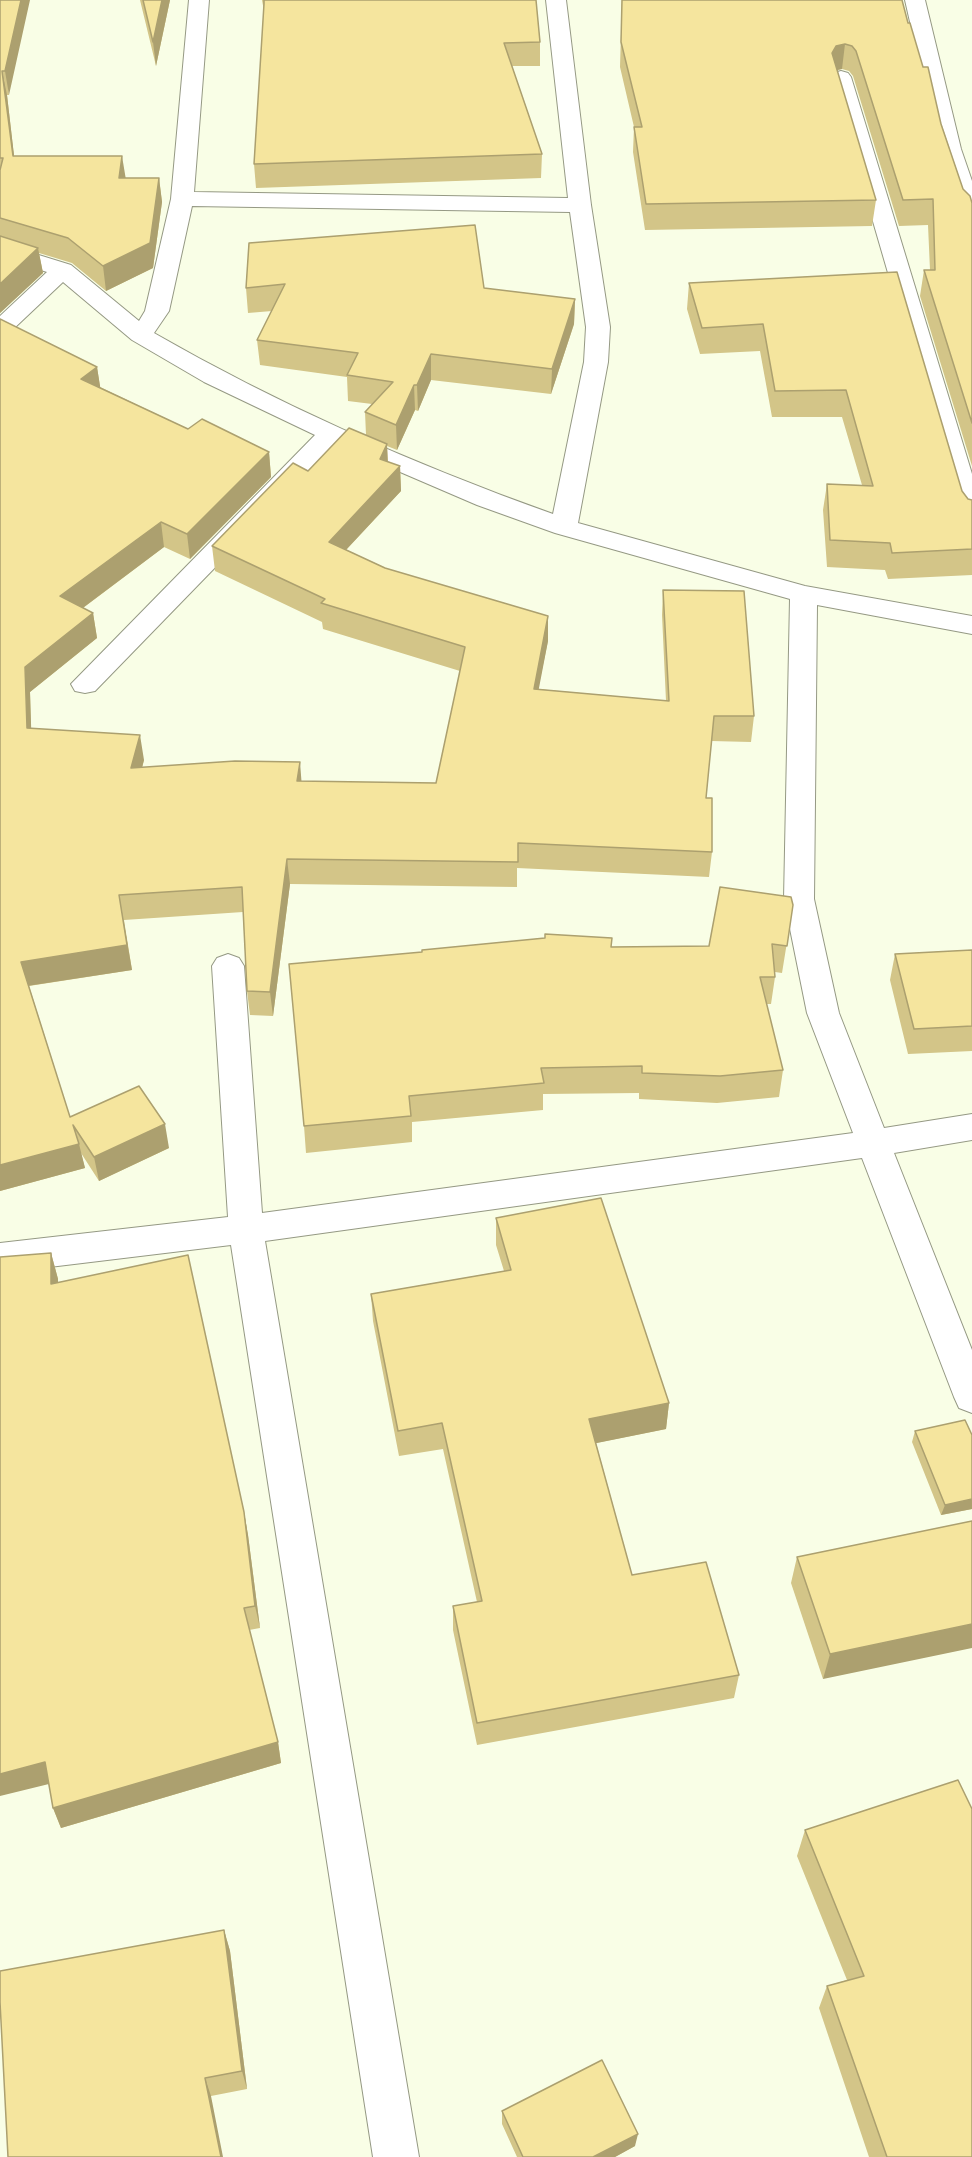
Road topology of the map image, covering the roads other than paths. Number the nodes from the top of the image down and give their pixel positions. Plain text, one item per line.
1 (199, 0) edge
2 (556, 0) edge
3 (915, 0) edge
4 (841, 77) edge
5 (182, 200) junction
6 (580, 205) junction
7 (972, 214) edge
8 (0, 250) edge
9 (63, 270) junction
10 (0, 329) edge
11 (141, 335) junction
12 (331, 433) junction
13 (972, 517) edge
14 (564, 527) junction
15 (804, 594) junction
16 (972, 625) edge
17 (85, 684) dead end
18 (228, 966) dead end
19 (972, 1127) edge
20 (875, 1143) junction
21 (246, 1229) junction
22 (0, 1258) edge
23 (972, 1397) edge
24 (396, 2157) edge

1 - 5 street
2 - 6 street
3 - 7 street
4 - 13 street
5 - 6 street
5 - 11 street
6 - 14 street
8 - 9 street
9 - 10 street
9 - 11 street
11 - 12 street
12 - 14 street
12 - 17 street
14 - 15 street
15 - 16 street
15 - 20 street
18 - 21 street
19 - 20 street
20 - 21 street
20 - 23 street
21 - 22 street
21 - 24 street

